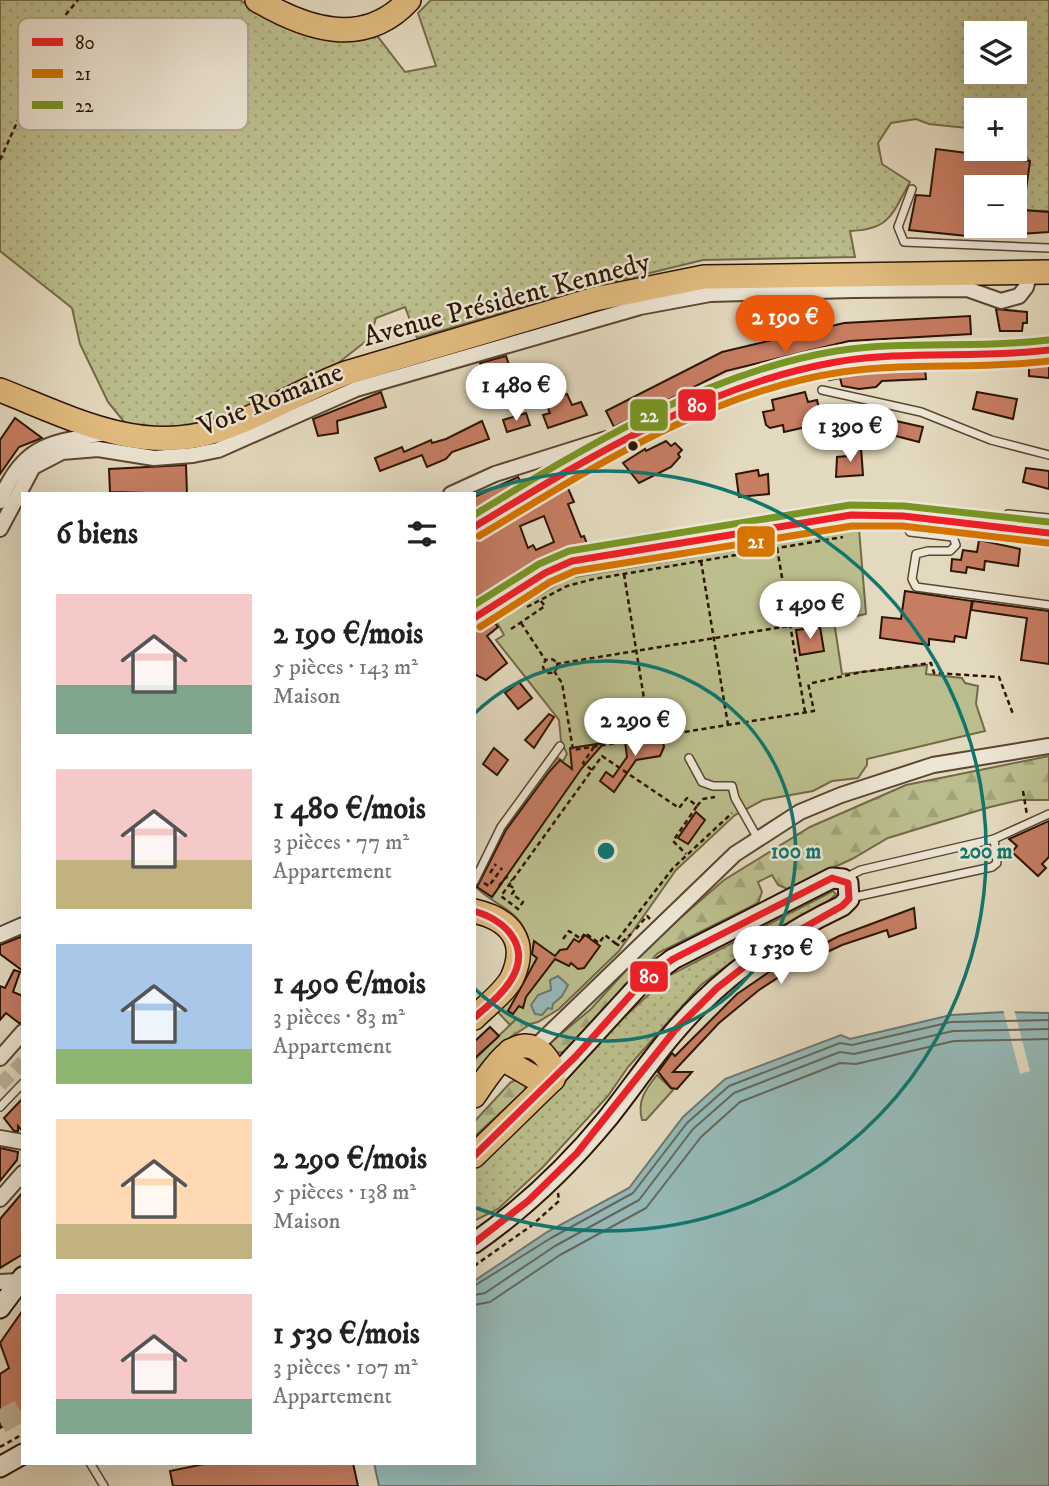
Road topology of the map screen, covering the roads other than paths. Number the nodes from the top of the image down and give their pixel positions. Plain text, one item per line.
1 (257, 0) edge
2 (409, 0) edge
3 (912, 189) dead end
4 (1049, 247) edge
5 (1039, 272) edge
6 (1049, 350) edge
7 (0, 390) edge
8 (822, 390) dead end
9 (65, 416) junction
10 (109, 432) junction
11 (58, 443) junction
12 (615, 447) junction
13 (1049, 455) edge
14 (455, 492) edge
15 (0, 500) edge
16 (903, 516) junction
17 (1049, 518) edge
18 (476, 526) edge
19 (1003, 527) junction
20 (0, 529) edge
21 (1049, 533) edge
22 (1049, 605) edge
23 (476, 617) edge
24 (561, 746) dead end
25 (1049, 746) edge
26 (689, 758) dead end
27 (1049, 814) edge
28 (757, 837) junction
29 (994, 839) junction
30 (476, 878) edge
31 (843, 879) junction
32 (849, 899) junction
33 (476, 912) edge
34 (21, 926) edge
35 (0, 935) edge
36 (482, 1014) edge
37 (21, 1034) edge
38 (540, 1052) junction
39 (576, 1056) junction
40 (0, 1058) edge
41 (520, 1065) junction
42 (553, 1079) junction
43 (21, 1085) edge
44 (476, 1095) edge
45 (526, 1106) junction
46 (0, 1107) edge
47 (476, 1109) edge
48 (0, 1138) edge
49 (21, 1142) edge
50 (476, 1154) edge
51 (21, 1175) edge
52 (0, 1199) edge
53 (476, 1241) edge
54 (14, 1280) edge
55 (0, 1308) edge
56 (21, 1441) edge
57 (0, 1453) edge
58 (21, 1455) edge
59 (91, 1465) edge
60 (0, 1467) edge
61 (104, 1486) edge

1 - 2 main road
3 - 4 lane
5 - 10 main road, Avenue Président Kennedy
5 - 20 street, Voie Romaine
6 - 12 street
7 - 9 main road, Avenue Président Kennedy
8 - 13 lane
9 - 10 main road, Avenue Président Kennedy
9 - 11 street
10 - 11 street
11 - 15 street
12 - 14 street
12 - 18 street
16 - 19 main road
16 - 22 lane
16 - 23 main road
17 - 19 lane
19 - 21 main road
24 - 30 lane
25 - 28 street
26 - 28 lane
27 - 29 lane
28 - 38 street
29 - 31 lane
29 - 32 lane
31 - 32 street
31 - 39 street
32 - 53 street
33 - 36 main road
34 - 35 street
37 - 40 street
38 - 39 street
38 - 41 main road
38 - 42 main road
39 - 42 street
41 - 42 main road
41 - 44 main road
41 - 45 main road
41 - 47 main road
42 - 45 main road
43 - 46 lane
45 - 50 main road
48 - 49 street
51 - 52 street
54 - 55 street
56 - 57 street
58 - 60 street
59 - 61 lane

